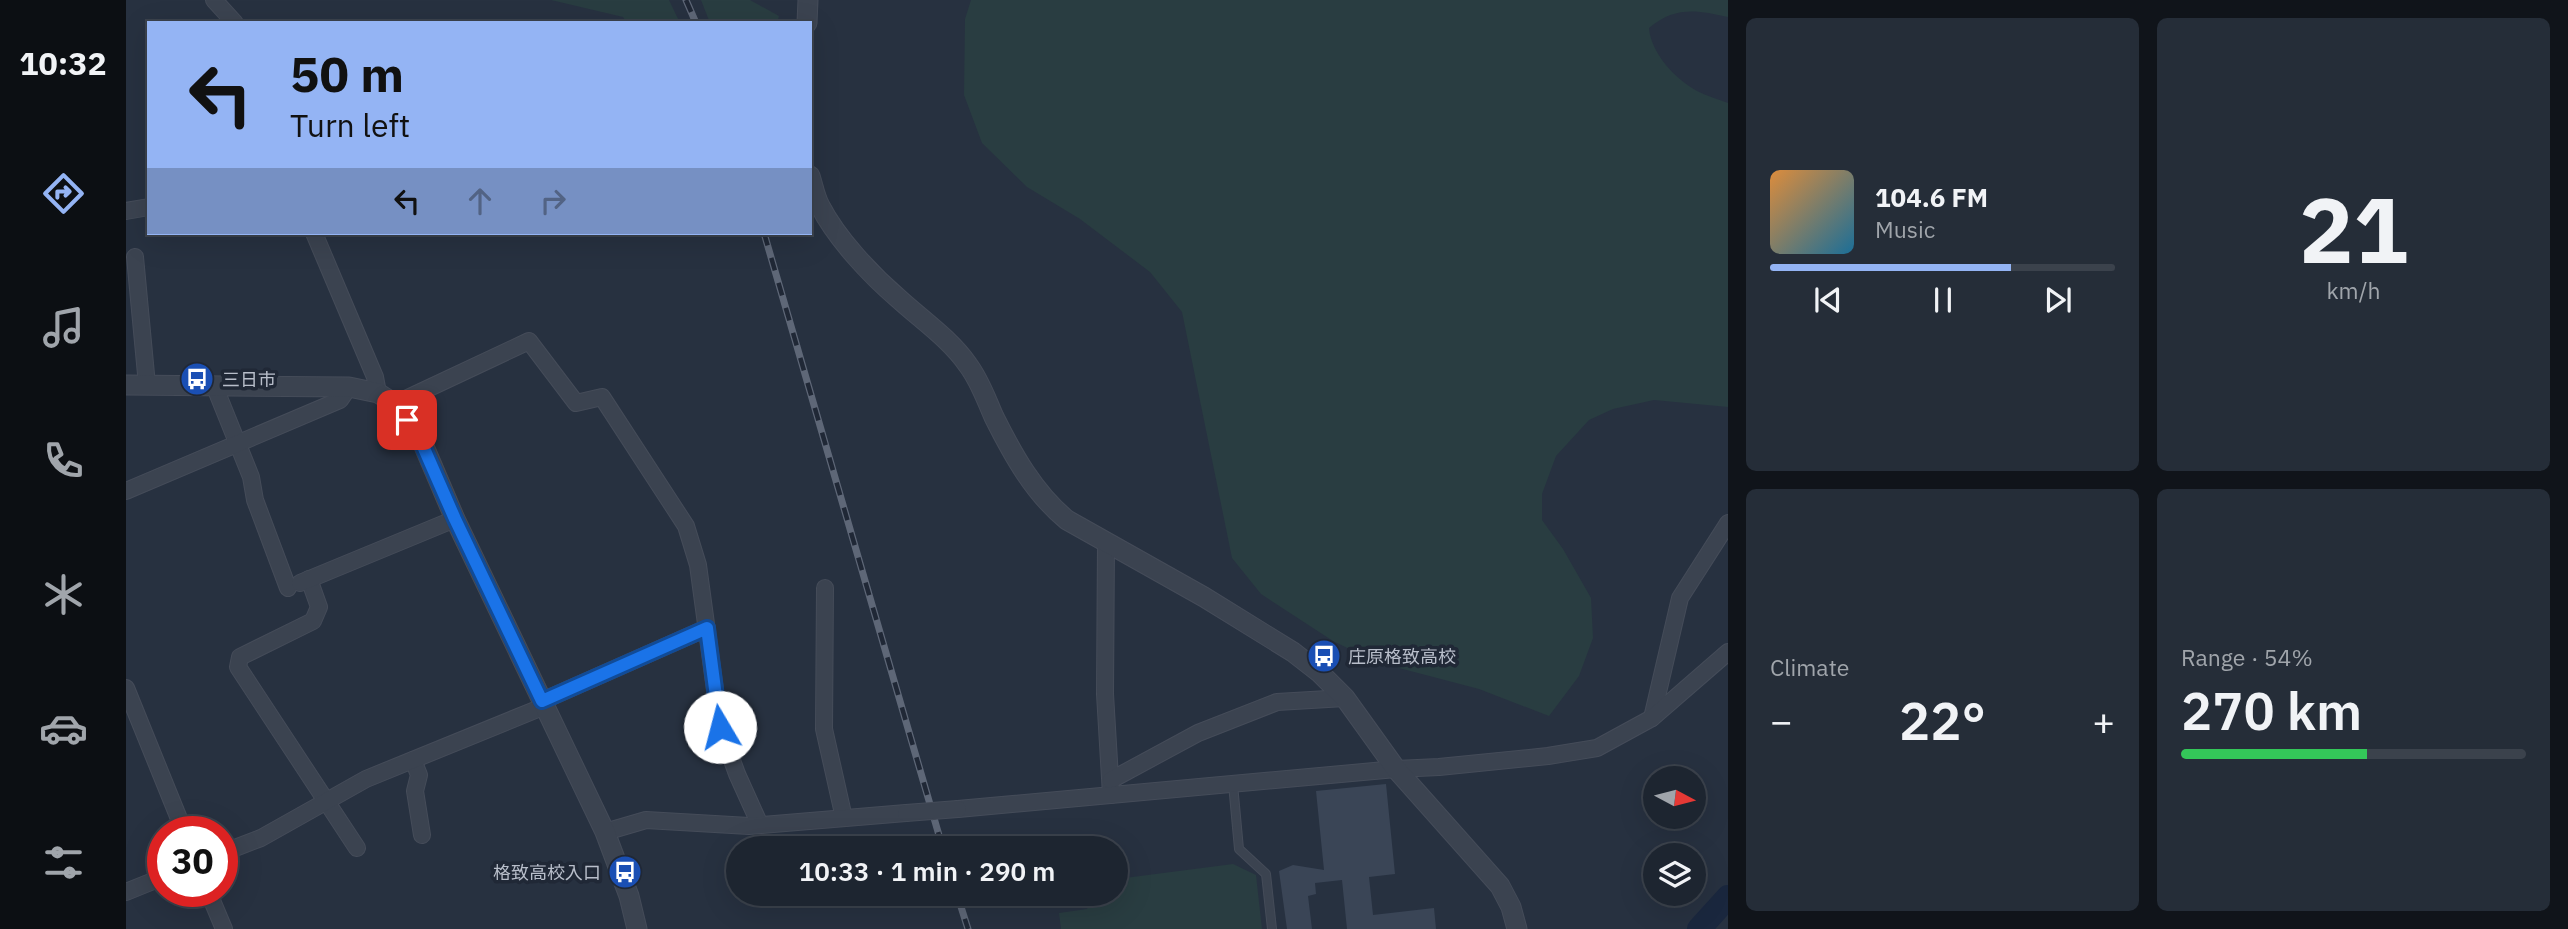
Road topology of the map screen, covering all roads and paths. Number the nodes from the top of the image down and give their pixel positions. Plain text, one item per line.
1 (214, 0) edge
2 (808, 0) edge
3 (233, 21) edge
4 (807, 21) edge
5 (812, 188) edge
6 (147, 207) edge
7 (815, 207) edge
8 (126, 211) edge
9 (314, 235) edge
10 (135, 257) dead end
11 (126, 385) edge
12 (147, 385) junction
13 (214, 385) junction
14 (349, 387) junction
15 (378, 393) junction
16 (395, 404) junction
17 (237, 442) junction
18 (126, 491) edge
19 (455, 519) junction
20 (1728, 523) edge
21 (1106, 542) junction
22 (309, 579) junction
23 (825, 588) dead end
24 (707, 628) junction
25 (1728, 652) edge
26 (126, 688) edge
27 (1345, 698) junction
28 (544, 704) junction
29 (1652, 718) junction
30 (413, 760) junction
31 (1396, 769) junction
32 (1233, 784) junction
33 (1111, 787) junction
34 (325, 801) junction
35 (178, 816) edge
36 (844, 818) junction
37 (760, 825) junction
38 (605, 832) junction
39 (422, 835) dead end
40 (238, 847) edge
41 (357, 848) dead end
42 (147, 883) edge
43 (126, 892) edge
44 (215, 907) edge
45 (224, 929) edge
46 (637, 929) edge
47 (1272, 929) edge
48 (1517, 929) edge

1 - 3 street
2 - 4 street
5 - 7 street
6 - 8 street
7 - 21 street
9 - 15 street
10 - 12 street
11 - 12 street
12 - 13 street
13 - 14 street
13 - 17 street
14 - 15 street
14 - 17 street
15 - 16 street
16 - 19 street
16 - 24 street
17 - 18 street
17 - 22 street
19 - 22 street
19 - 28 street
20 - 29 street
21 - 27 street
21 - 33 street
22 - 34 street
23 - 36 street
24 - 28 street
24 - 37 street
25 - 29 street
26 - 35 street
27 - 31 street
27 - 33 street
28 - 30 street
28 - 38 street
29 - 31 street
30 - 34 street
30 - 39 street
31 - 32 street
31 - 48 street
32 - 33 street
32 - 47 lane
33 - 36 street, bridge
34 - 40 street
34 - 41 street
36 - 37 street
37 - 38 street
38 - 46 street
42 - 43 street
44 - 45 street

